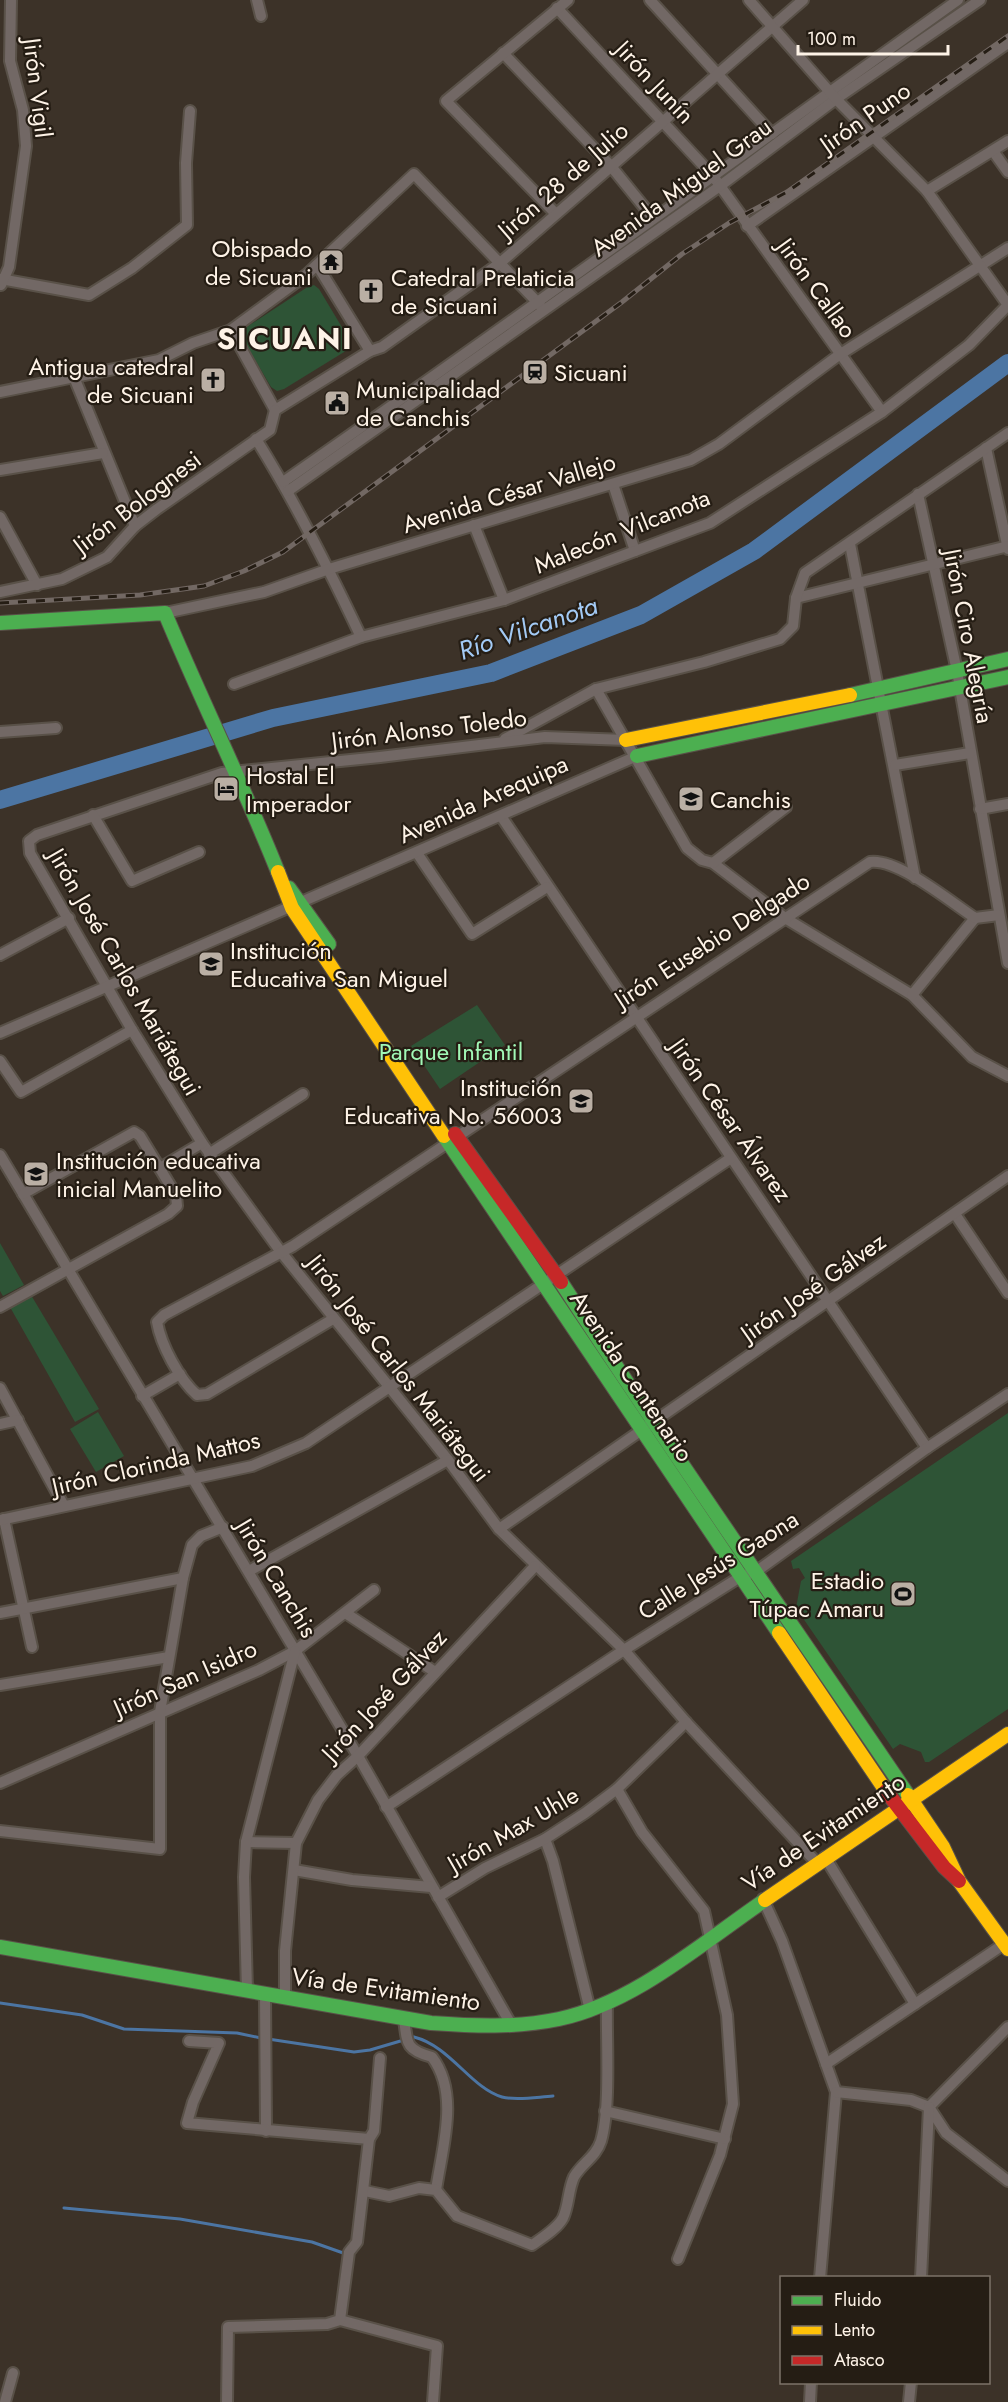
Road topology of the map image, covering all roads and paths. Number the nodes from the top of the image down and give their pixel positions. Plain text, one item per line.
1 (11, 0) edge
2 (258, 0) edge
3 (567, 0) edge
4 (651, 0) edge
5 (748, 0) edge
6 (803, 0) edge
7 (958, 0) edge
8 (977, 1) edge
9 (557, 8) junction
10 (261, 16) dead end
11 (775, 27) junction
12 (1008, 43) edge
13 (503, 52) junction
14 (719, 75) junction
15 (833, 95) junction
16 (190, 111) dead end
17 (663, 120) junction
18 (772, 134) junction
19 (873, 138) junction
20 (1008, 141) edge
21 (993, 151) junction
22 (610, 165) junction
23 (1008, 172) edge
24 (713, 176) junction
25 (720, 186) junction
26 (927, 191) junction
27 (555, 213) junction
28 (652, 218) junction
29 (747, 226) junction
30 (1008, 248) edge
31 (500, 263) junction
32 (980, 264) junction
33 (317, 265) junction
34 (1, 282) edge
35 (537, 301) junction
36 (1008, 305) edge
37 (545, 310) junction
38 (231, 330) junction
39 (370, 351) junction
40 (839, 355) junction
41 (74, 377) junction
42 (0, 392) edge
43 (275, 410) junction
44 (882, 412) junction
45 (1008, 433) edge
46 (256, 439) junction
47 (986, 448) junction
48 (103, 453) junction
49 (0, 470) edge
50 (613, 484) junction
51 (285, 487) junction
52 (918, 494) junction
53 (0, 517) edge
54 (474, 525) junction
55 (135, 526) junction
56 (850, 544) junction
57 (1008, 547) edge
58 (635, 551) junction
59 (934, 565) junction
60 (329, 569) junction
61 (858, 583) junction
62 (37, 585) junction
63 (0, 592) edge
64 (796, 598) junction
65 (504, 600) junction
66 (165, 614) junction
67 (0, 623) edge
68 (361, 637) junction
69 (1008, 659) edge
70 (957, 671) junction
71 (1008, 678) edge
72 (234, 684) dead end
73 (959, 688) junction
74 (596, 689) junction
75 (879, 689) junction
76 (882, 705) junction
77 (56, 728) dead end
78 (0, 732) edge
79 (626, 740) junction
80 (500, 742) junction
81 (970, 753) junction
82 (637, 756) junction
83 (895, 765) junction
84 (237, 772) junction
85 (1008, 804) edge
86 (786, 807) dead end
87 (980, 809) junction
88 (93, 815) junction
89 (501, 816) junction
90 (29, 841) joint
91 (199, 852) dead end
92 (417, 853) junction
93 (713, 862) junction
94 (915, 878) junction
95 (547, 887) junction
96 (297, 906) junction
97 (999, 915) junction
98 (69, 918) junction
99 (785, 918) junction
100 (975, 918) junction
101 (0, 955) edge
102 (1008, 963) edge
103 (109, 986) junction
104 (912, 995) junction
105 (634, 1017) junction
106 (132, 1030) junction
107 (0, 1033) edge
108 (0, 1061) edge
109 (1008, 1076) edge
110 (303, 1094) dead end
111 (453, 1139) junction
112 (202, 1143) junction
113 (209, 1154) junction
114 (0, 1155) edge
115 (731, 1158) junction
116 (160, 1167) junction
117 (4, 1169) edge
118 (1008, 1176) edge
119 (23, 1194) junction
120 (955, 1214) junction
121 (281, 1252) junction
122 (67, 1269) junction
123 (557, 1276) junction
124 (545, 1285) junction
125 (1008, 1293) edge
126 (830, 1300) junction
127 (0, 1307) edge
128 (333, 1319) junction
129 (180, 1374) junction
130 (0, 1388) edge
131 (391, 1388) junction
132 (1008, 1394) edge
133 (142, 1396) junction
134 (18, 1420) junction
135 (0, 1424) edge
136 (647, 1429) junction
137 (927, 1448) junction
138 (448, 1460) junction
139 (193, 1479) junction
140 (64, 1506) junction
141 (2, 1519) edge
142 (223, 1527) junction
143 (499, 1529) junction
144 (535, 1566) junction
145 (249, 1571) junction
146 (757, 1571) junction
147 (740, 1577) junction
148 (183, 1578) junction
149 (374, 1590) dead end
150 (24, 1608) junction
151 (0, 1613) edge
152 (347, 1614) junction
153 (32, 1647) dead end
154 (624, 1650) junction
155 (296, 1651) junction
156 (169, 1658) junction
157 (435, 1672) junction
158 (0, 1685) edge
159 (160, 1712) junction
160 (686, 1722) junction
161 (1008, 1734) edge
162 (358, 1756) junction
163 (0, 1783) edge
164 (617, 1789) junction
165 (911, 1799) junction
166 (386, 1807) junction
167 (898, 1808) junction
168 (0, 1831) edge
169 (545, 1839) junction
170 (246, 1842) junction
171 (296, 1843) junction
172 (820, 1860) junction
173 (294, 1870) junction
174 (959, 1881) junction
175 (431, 1887) junction
176 (438, 1897) junction
177 (763, 1899) junction
178 (711, 1939) junction
179 (0, 1947) edge
180 (1006, 1947) edge
181 (247, 1991) junction
182 (265, 1994) junction
183 (285, 1996) junction
184 (607, 2002) junction
185 (915, 2004) junction
186 (590, 2010) junction
187 (404, 2018) junction
188 (512, 2026) junction
189 (1008, 2027) edge
190 (189, 2041) dead end
191 (380, 2058) dead end
192 (826, 2064) junction
193 (836, 2092) junction
194 (929, 2107) junction
195 (605, 2111) junction
196 (266, 2132) junction
197 (369, 2139) junction
198 (725, 2139) junction
199 (1008, 2181) edge
200 (436, 2190) junction
201 (365, 2191) junction
202 (678, 2259) dead end
203 (921, 2273) edge
204 (820, 2276) edge
205 (340, 2320) junction
206 (13, 2373) dead end
207 (811, 2384) edge
208 (911, 2384) edge
209 (5, 2402) edge
210 (227, 2402) edge
211 (433, 2402) edge
212 (810, 2402) edge
213 (909, 2402) edge

1 - 34 street, Jirón Vigil
2 - 10 street
3 - 9 street
4 - 14 street
5 - 11 street
6 - 11 street, Jirón 28 de Julio
7 - 15 street, Avenida Miguel Grau
8 - 15 street, Avenida Miguel Grau
9 - 13 street
9 - 17 street, Jirón Junín
11 - 14 street, Jirón 28 de Julio
11 - 15 street
12 - 19 street, Jirón Puno
13 - 22 street
13 - 27 street
14 - 17 street, Jirón 28 de Julio
14 - 18 street
15 - 18 street, Avenida Miguel Grau
15 - 19 street
15 - 25 street, Avenida Miguel Grau
16 - 34 street
17 - 22 street, Jirón 28 de Julio
17 - 24 street, Jirón Junín
18 - 24 street, Avenida Miguel Grau
19 - 26 street
19 - 29 street, Jirón Puno
20 - 21 street
21 - 23 street
21 - 26 street
22 - 27 street, Jirón 28 de Julio
22 - 28 street
24 - 25 street, Jirón Junín
24 - 28 street, Avenida Miguel Grau
25 - 29 street, Jirón Callao
25 - 37 street, Avenida Miguel Grau
26 - 32 street
27 - 31 street, Jirón 28 de Julio
28 - 35 street, Avenida Miguel Grau
29 - 40 street, Jirón Callao
30 - 32 street, Avenida César Vallejo
31 - 33 street
31 - 35 street
31 - 39 street, Jirón 28 de Julio
32 - 36 street
32 - 40 street, Avenida César Vallejo
33 - 38 street
33 - 39 street
35 - 37 street
35 - 51 street, Avenida Miguel Grau
36 - 44 street, Malecón Vilcanota
37 - 51 street, Avenida Miguel Grau
38 - 41 street
38 - 43 street
39 - 43 street, Jirón 28 de Julio
40 - 44 street, Jirón Callao
40 - 50 street, Avenida César Vallejo
41 - 42 street
41 - 48 street
43 - 46 street, Jirón Bolognesi
44 - 58 street, Malecón Vilcanota
45 - 47 street
46 - 51 street
46 - 55 street, Jirón Bolognesi
47 - 52 street
47 - 57 street
48 - 49 street
48 - 55 street
50 - 54 street, Avenida César Vallejo
50 - 58 street
51 - 60 street
52 - 56 street
52 - 59 street, Jirón Ciro Alegría
53 - 62 street
54 - 60 street, Avenida César Vallejo
54 - 65 street
55 - 62 street, Jirón Bolognesi
56 - 61 street
56 - 64 street
57 - 59 street
58 - 65 street, Malecón Vilcanota
59 - 61 street
59 - 70 street, Jirón Ciro Alegría
60 - 66 street, Avenida César Vallejo
60 - 68 street
61 - 64 street
61 - 75 street
62 - 63 street, Jirón Bolognesi
64 - 74 street
65 - 68 street, Malecón Vilcanota
66 - 67 main road
66 - 84 main road
68 - 72 street, Malecón Vilcanota
69 - 70 main road
70 - 73 street, Jirón Ciro Alegría
70 - 75 main road
71 - 73 main road, Avenida Arequipa
73 - 76 main road, Avenida Arequipa
73 - 81 street, Jirón Ciro Alegría
74 - 79 street
74 - 80 street
75 - 76 street
75 - 79 main road
76 - 82 main road, Avenida Arequipa
76 - 83 street
77 - 78 street
79 - 80 street, Jirón Alonso Toledo
79 - 82 street
80 - 84 street, Jirón Alonso Toledo
81 - 83 street
81 - 87 street, Jirón Ciro Alegría
82 - 89 street, Avenida Arequipa
82 - 93 street
83 - 94 street
84 - 88 street, Jirón Alonso Toledo
84 - 96 main road
85 - 87 street
86 - 93 street
87 - 97 street, Jirón Ciro Alegría
88 - 90 street, Jirón Alonso Toledo
88 - 91 street
89 - 92 street, Avenida Arequipa
89 - 95 street, Jirón César Álvarez
90 - 98 street, Jirón José Carlos Mariátegui
92 - 95 street
92 - 96 street, Avenida Arequipa
93 - 99 street
94 - 99 street, Jirón Eusebio Delgado
94 - 100 street, Jirón Eusebio Delgado
95 - 105 street, Jirón César Álvarez
96 - 103 street, Avenida Arequipa
96 - 111 main road
97 - 100 street
97 - 102 street, Jirón Ciro Alegría
98 - 101 street
98 - 103 street, Jirón José Carlos Mariátegui
99 - 104 street
99 - 105 street, Jirón Eusebio Delgado
100 - 104 street
103 - 106 street, Jirón José Carlos Mariátegui
103 - 107 street, Avenida Arequipa
104 - 109 street
105 - 111 street, Jirón Eusebio Delgado
105 - 115 street, Jirón César Álvarez
106 - 108 street
106 - 112 street, Jirón José Carlos Mariátegui
110 - 113 street
111 - 121 street, Jirón Eusebio Delgado
111 - 123 main road
111 - 124 main road, Avenida Centenario
112 - 113 street, Jirón José Carlos Mariátegui
112 - 116 street
113 - 121 street, Jirón José Carlos Mariátegui
114 - 117 street, Jirón Canchis
115 - 123 street, Jirón Clorinda Mattos
115 - 126 street, Jirón César Álvarez
116 - 119 street
116 - 122 street
117 - 119 street, Jirón Canchis
118 - 120 street, Jirón José Gálvez
119 - 122 street, Jirón Canchis
120 - 125 street
120 - 126 street, Jirón José Gálvez
121 - 128 street, Jirón José Carlos Mariátegui
121 - 129 street, Jirón Eusebio Delgado
122 - 127 street
122 - 133 street, Jirón Canchis
123 - 124 street, Jirón Clorinda Mattos
123 - 136 main road
124 - 131 street, Jirón Clorinda Mattos
124 - 136 main road, Avenida Centenario
126 - 136 street, Jirón José Gálvez
126 - 137 street, Jirón César Álvarez
128 - 129 street
128 - 131 street, Jirón José Carlos Mariátegui
129 - 133 street
130 - 134 street
131 - 138 street, Jirón José Carlos Mariátegui
131 - 139 street, Jirón Clorinda Mattos
132 - 137 street, Calle Jesús Gaona
133 - 139 street, Jirón Canchis
134 - 135 street
134 - 140 street
136 - 143 street, Jirón José Gálvez
136 - 146 main road
136 - 147 main road, Avenida Centenario
137 - 146 street, Calle Jesús Gaona
138 - 143 street, Jirón José Carlos Mariátegui
138 - 145 street
139 - 140 street, Jirón Clorinda Mattos
139 - 142 street, Jirón Canchis
140 - 141 street, Jirón Clorinda Mattos
141 - 150 street
142 - 145 street, Jirón Canchis
142 - 148 street
143 - 144 street, Jirón José Carlos Mariátegui
144 - 154 street, Jirón José Carlos Mariátegui
144 - 157 street, Jirón José Gálvez
145 - 155 street, Jirón Canchis
146 - 147 street, Calle Jesús Gaona
146 - 165 main road
147 - 154 street, Calle Jesús Gaona
147 - 167 main road, Avenida Centenario
148 - 150 street
148 - 156 street
149 - 152 street, Jirón San Isidro
150 - 151 street
150 - 153 street
152 - 155 street, Jirón San Isidro
152 - 157 street
154 - 160 street, Jirón José Carlos Mariátegui
154 - 166 street, Calle Jesús Gaona
155 - 159 street, Jirón San Isidro
155 - 162 street, Jirón Canchis
155 - 170 street
156 - 158 street
156 - 159 street
157 - 162 street, Jirón José Gálvez
159 - 163 street, Jirón San Isidro
159 - 168 street
160 - 164 street, Jirón Max Uhle
160 - 172 street, Jirón José Carlos Mariátegui
161 - 165 main road, Vía de Evitamiento
162 - 166 street, Jirón Canchis
162 - 171 street, Jirón José Gálvez
164 - 169 street, Jirón Max Uhle
164 - 178 street
165 - 167 main road, Vía de Evitamiento
165 - 174 main road
166 - 175 street, Jirón Canchis
167 - 172 main road, Vía de Evitamiento
167 - 174 main road, Avenida Centenario
169 - 176 street, Jirón Max Uhle
169 - 186 street
170 - 171 street
170 - 181 street
171 - 173 street, Jirón José Gálvez
172 - 177 main road, Vía de Evitamiento
172 - 185 street, Jirón José Carlos Mariátegui
173 - 175 street
173 - 183 street, Jirón José Gálvez
174 - 180 main road
175 - 176 street, Jirón Canchis
176 - 188 street, Jirón Canchis
177 - 178 main road, Vía de Evitamiento
177 - 192 street
178 - 184 main road, Vía de Evitamiento
178 - 198 street
179 - 181 main road, Vía de Evitamiento
180 - 185 street
181 - 182 main road, Vía de Evitamiento
182 - 183 main road, Vía de Evitamiento
182 - 196 street
183 - 187 main road, Vía de Evitamiento
184 - 186 main road, Vía de Evitamiento
184 - 195 street
185 - 192 street
186 - 188 main road, Vía de Evitamiento
187 - 188 main road, Vía de Evitamiento
187 - 200 street
189 - 194 street
190 - 196 street
191 - 197 street
192 - 193 street
193 - 194 street
193 - 204 street
194 - 199 street
194 - 203 street
195 - 198 street
195 - 200 street
196 - 197 street
197 - 201 street
198 - 202 street
200 - 201 street
201 - 205 street
205 - 210 street
205 - 211 street
206 - 209 street
207 - 212 street
208 - 213 street

